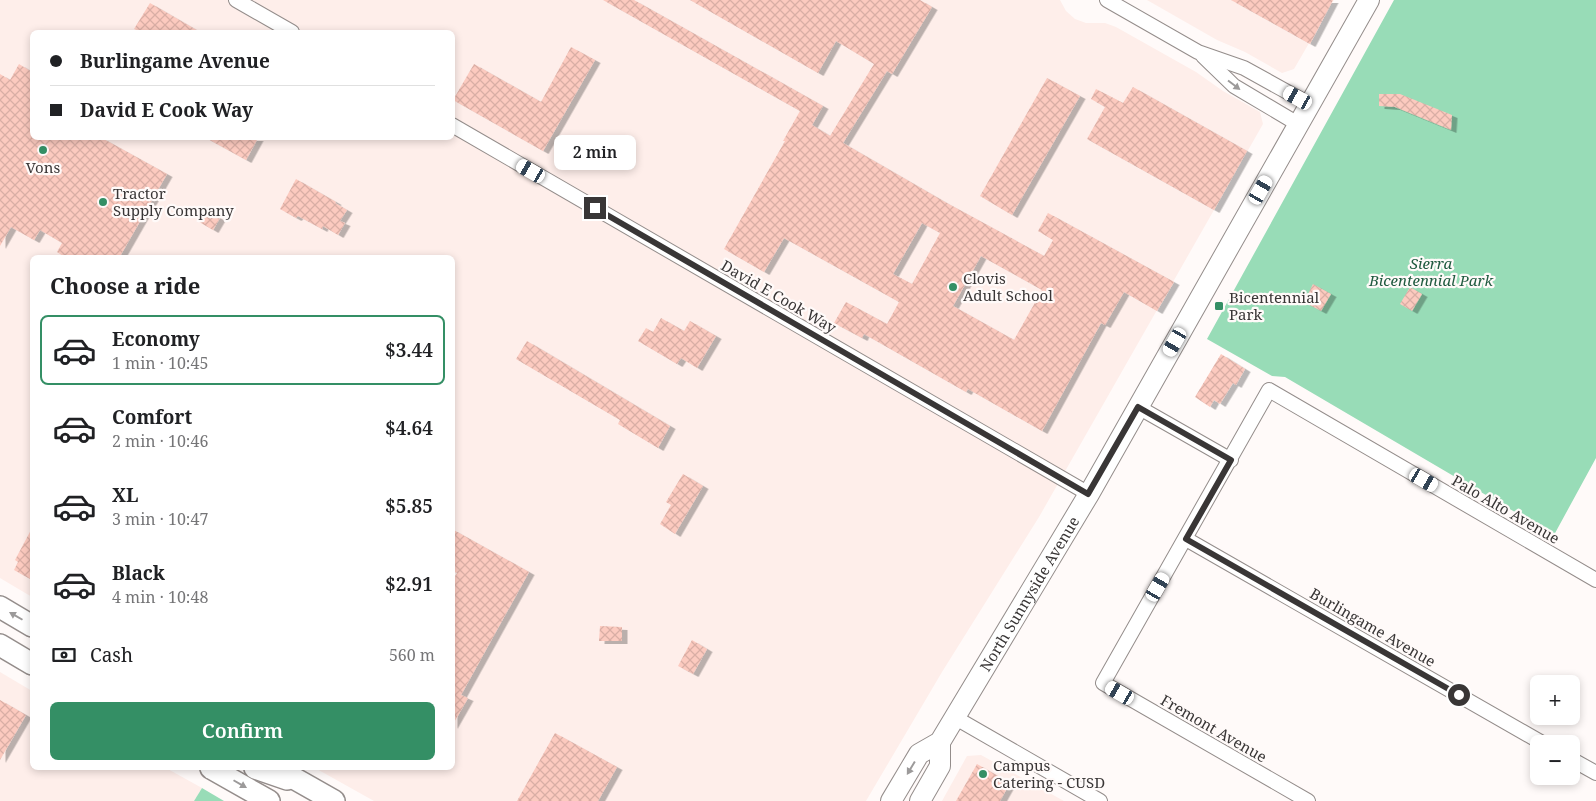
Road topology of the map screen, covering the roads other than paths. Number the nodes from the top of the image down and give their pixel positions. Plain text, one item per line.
1 (236, 0) edge
2 (1107, 0) edge
3 (1369, 0) edge
4 (288, 30) edge
5 (1198, 52) junction
6 (1309, 104) junction
7 (1298, 124) junction
8 (455, 127) edge
9 (1138, 407) junction
10 (1231, 460) junction
11 (1088, 494) junction
12 (1186, 539) junction
13 (1596, 580) edge
14 (0, 607) edge
15 (30, 625) edge
16 (0, 645) edge
17 (30, 663) edge
18 (954, 717) junction
19 (1530, 736) edge
20 (940, 742) junction
21 (1580, 764) edge
22 (215, 770) edge
23 (261, 770) edge
24 (280, 770) edge
25 (1596, 773) edge
26 (306, 785) junction
27 (893, 799) edge
28 (269, 801) edge
29 (334, 801) edge
30 (920, 801) edge
31 (1100, 801) edge
32 (1308, 801) edge

1 - 4 street
2 - 5 street
3 - 6 main road, North Sunnyside Avenue
5 - 6 street
5 -> 7 street
6 - 7 main road, North Sunnyside Avenue
7 - 9 main road, North Sunnyside Avenue
8 - 11 street, David E Cook Way
9 - 10 street
9 - 11 main road, North Sunnyside Avenue
10 - 12 street
10 - 13 street, Palo Alto Avenue
11 - 18 main road, North Sunnyside Avenue
12 - 19 street, Burlingame Avenue
12 - 32 street, Fremont Avenue
15 -> 14 main road
16 - 17 main road
18 - 20 main road, North Sunnyside Avenue
18 - 31 street
20 -> 27 main road
20 - 30 main road, North Sunnyside Avenue
21 - 25 street
22 -> 28 main road
23 - 26 main road
24 - 26 main road
26 - 29 main road

